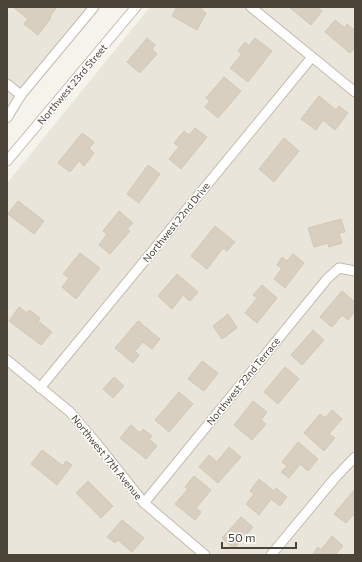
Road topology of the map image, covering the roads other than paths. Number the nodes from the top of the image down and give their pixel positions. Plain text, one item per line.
1 (94, 7) edge
2 (136, 7) edge
3 (251, 7) edge
4 (312, 57) junction
5 (7, 84) edge
6 (355, 92) edge
7 (21, 95) junction
8 (7, 118) edge
9 (7, 161) edge
10 (351, 270) edge
11 (7, 360) edge
12 (40, 388) junction
13 (355, 457) edge
14 (144, 502) junction
15 (205, 555) edge
16 (271, 555) edge

1 - 7 street
2 - 9 street, Northwest 23rd Street
3 - 4 street
4 - 6 street
4 - 12 street, Northwest 22nd Drive
5 - 7 street
7 - 8 street
10 - 14 street, Northwest 22nd Terrace
11 - 12 street, Northwest 17th Avenue
12 - 14 street, Northwest 17th Avenue
13 - 16 street
14 - 15 street, Northwest 17th Avenue

